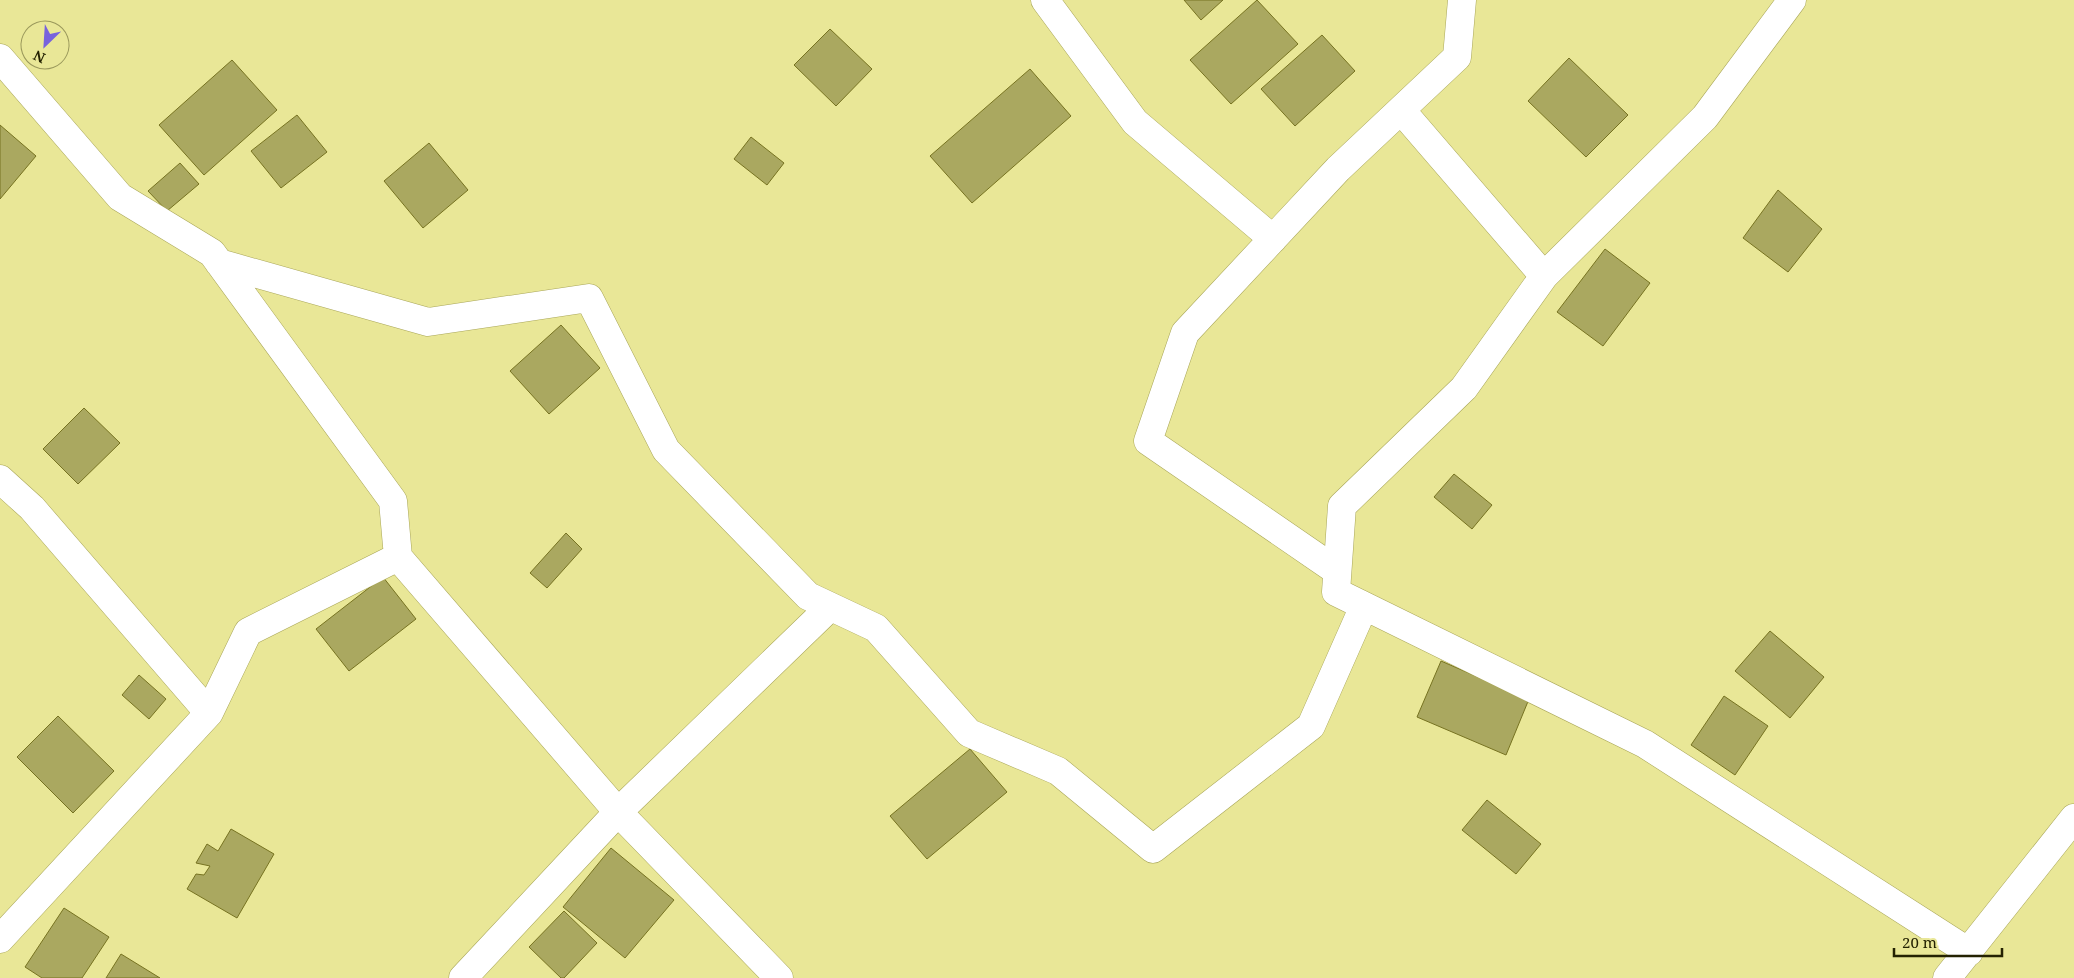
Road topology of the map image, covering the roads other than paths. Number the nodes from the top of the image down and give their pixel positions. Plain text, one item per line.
1 (1045, 0) edge
2 (1462, 0) edge
3 (1792, 0) edge
4 (0, 58) edge
5 (1401, 110) junction
6 (1273, 239) junction
7 (219, 263) junction
8 (1544, 276) junction
9 (0, 478) edge
10 (398, 557) junction
11 (1337, 571) junction
12 (1364, 606) junction
13 (830, 607) junction
14 (209, 713) junction
15 (618, 812) junction
16 (2074, 818) edge
17 (0, 939) edge
18 (1968, 952) junction
19 (463, 978) edge
20 (779, 978) edge
21 (1946, 978) edge

1 - 6 street
2 - 5 street
3 - 8 street
4 - 7 street
5 - 6 street
5 - 8 street
6 - 11 street
7 - 10 street
7 - 13 street
8 - 11 street
9 - 14 street
10 - 14 street
10 - 15 street
11 - 12 street
12 - 13 street
12 - 18 street
13 - 15 street
14 - 17 street
15 - 19 street
15 - 20 street
16 - 18 street
18 - 21 street

